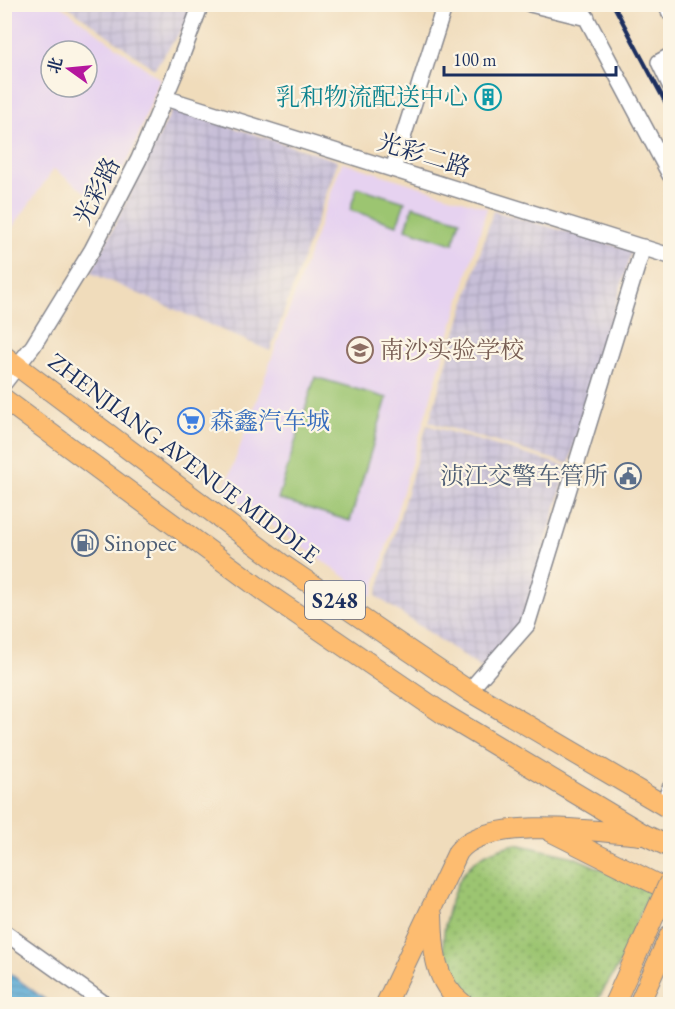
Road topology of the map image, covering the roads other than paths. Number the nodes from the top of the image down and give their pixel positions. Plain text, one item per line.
1 (201, 4) edge
2 (445, 4) edge
3 (530, 4) edge
4 (579, 4) edge
5 (666, 4) edge
6 (670, 13) edge
7 (587, 18) junction
8 (670, 56) edge
9 (670, 85) edge
10 (165, 98) junction
11 (393, 169) junction
12 (670, 175) edge
13 (643, 247) junction
14 (670, 256) edge
15 (11, 361) edge
16 (4, 383) edge
17 (4, 399) edge
18 (469, 691) junction
19 (668, 801) edge
20 (545, 829) junction
21 (645, 835) junction
22 (670, 847) edge
23 (670, 882) edge
24 (670, 891) edge
25 (432, 909) junction
26 (4, 932) edge
27 (670, 935) edge
28 (105, 1005) edge
29 (386, 1005) edge
30 (463, 1005) edge
31 (614, 1005) edge
32 (639, 1005) edge

1 - 10 street, 光彩路
2 - 11 street
3 - 7 street
4 - 7 street
5 - 6 street
7 - 12 street
8 - 9 street
10 - 11 street, 光彩二路
10 - 15 street, 光彩路
11 - 13 street, 光彩二路
13 - 14 street, 光彩二路
13 - 18 street
15 - 16 street, 光彩路
15 - 18 main road, ZHENJIANG AVENUE MIDDLE / S248
17 - 21 main road, S248
18 - 19 main road, ZHENJIANG AVENUE MIDDLE / S248
20 - 21 main road
20 - 24 main road
20 - 25 main road
21 - 22 main road, S248
23 - 31 main road, bridge
25 - 29 main road
25 - 30 main road
26 - 28 street
27 - 32 main road

